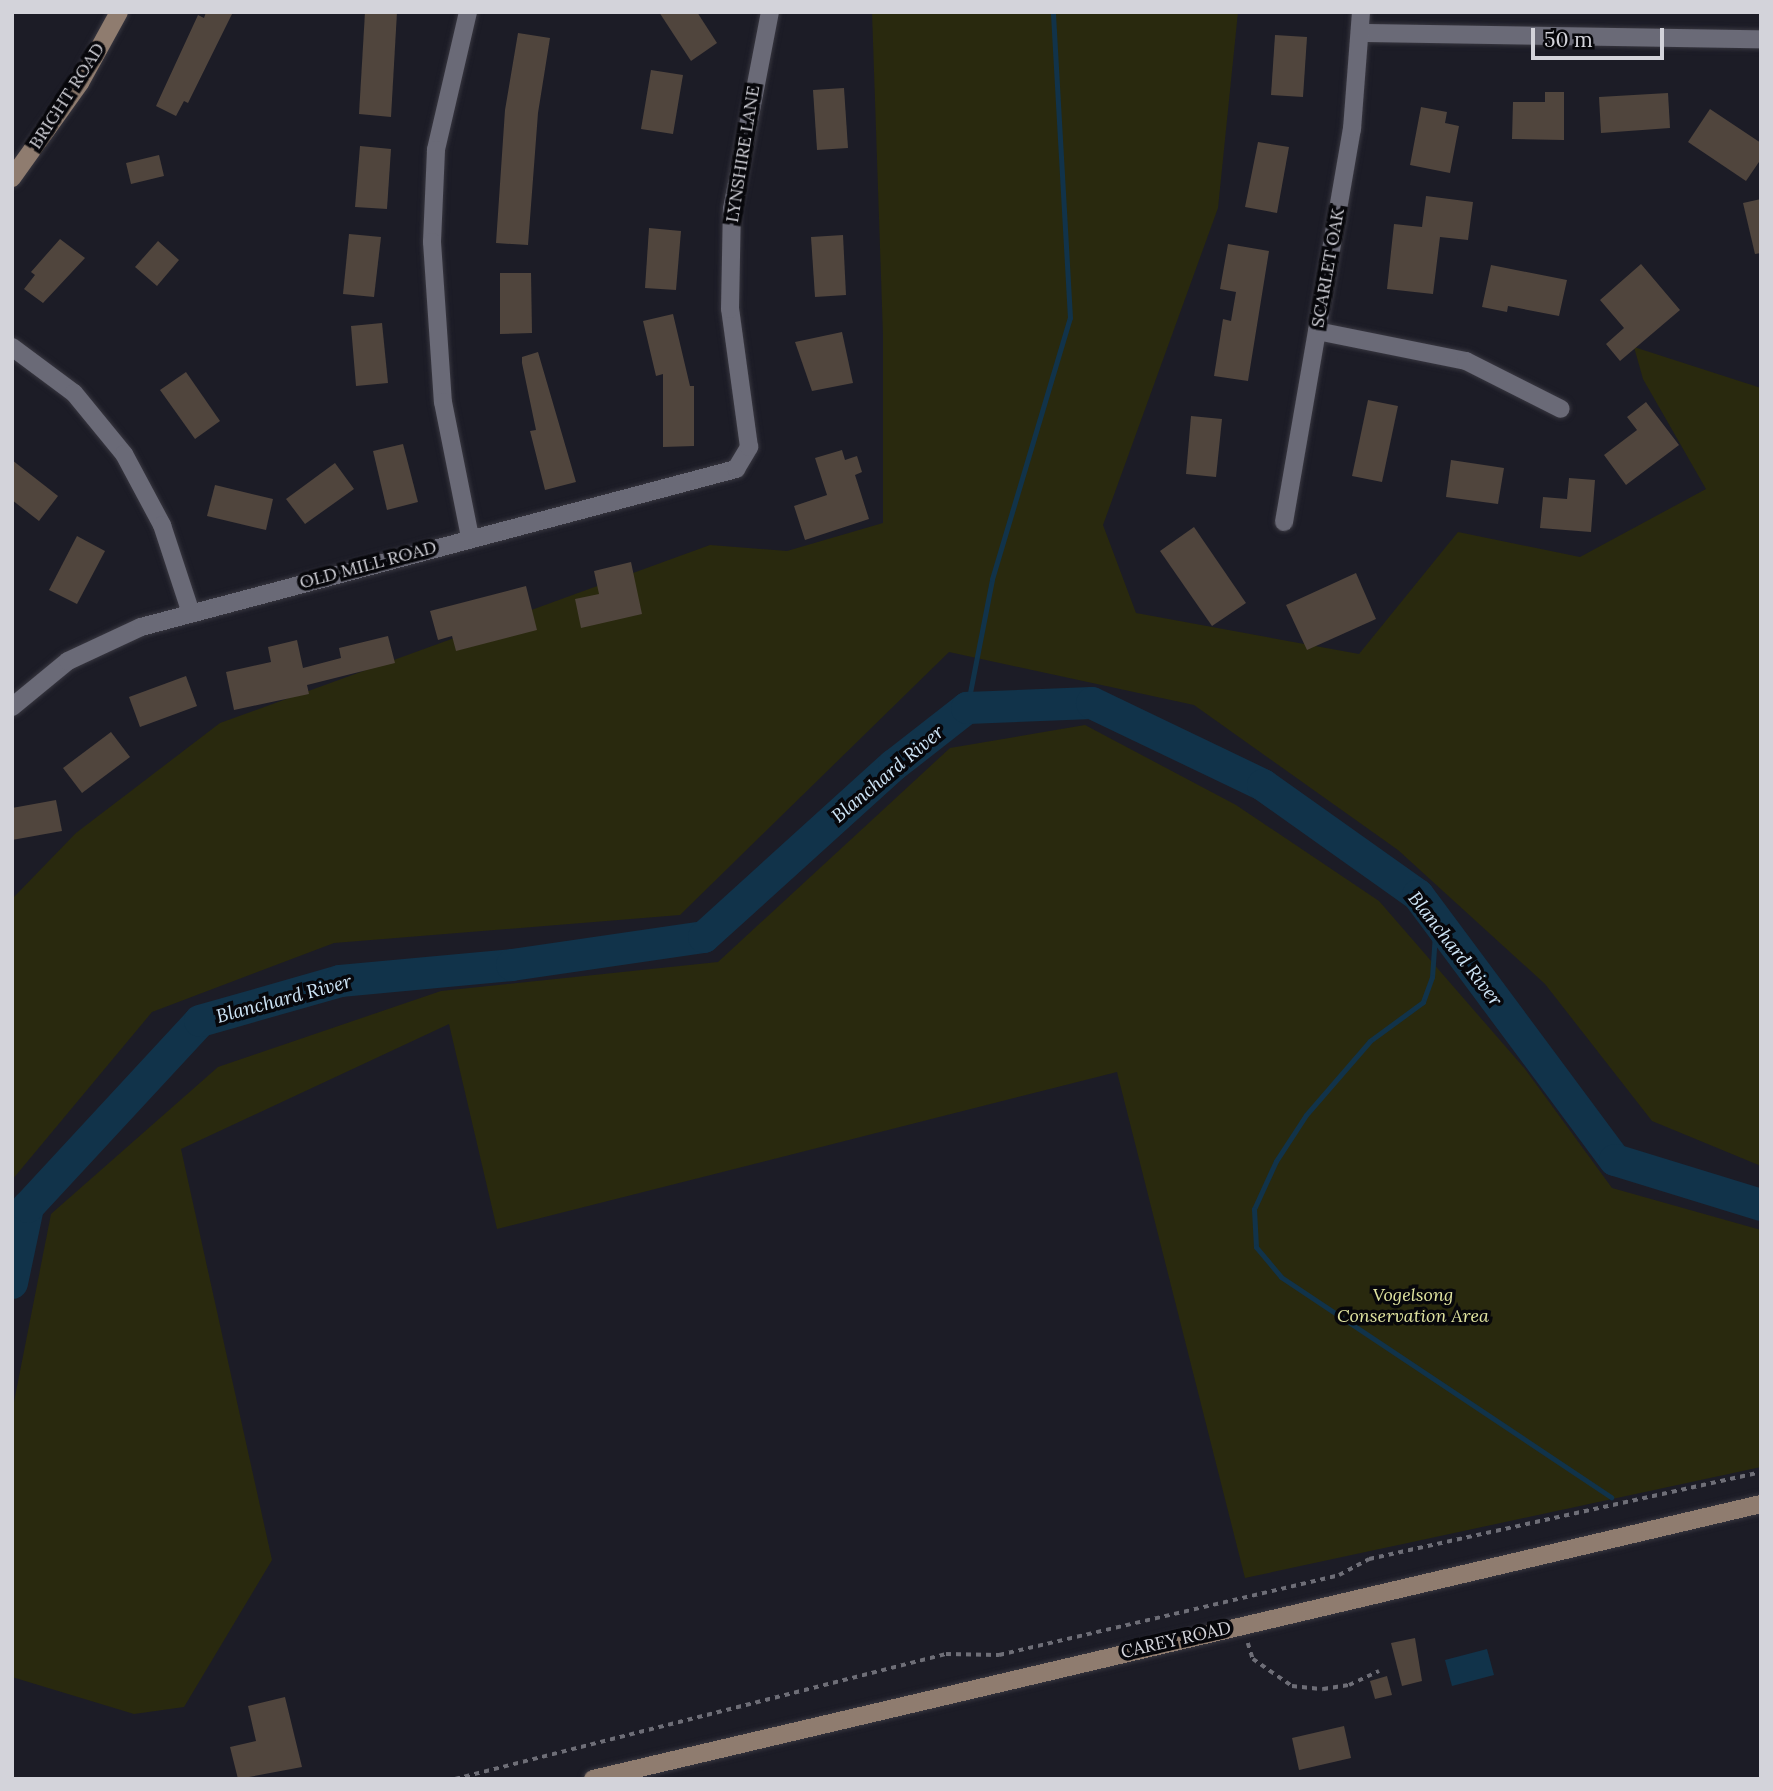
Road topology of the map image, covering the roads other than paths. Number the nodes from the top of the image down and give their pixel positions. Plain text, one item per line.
1 (118, 12) edge
2 (468, 12) edge
3 (770, 12) edge
4 (1361, 12) edge
5 (1361, 33) junction
6 (1761, 39) edge
7 (12, 178) edge
8 (1317, 331) junction
9 (12, 347) edge
10 (1561, 409) dead end
11 (743, 463) joint
12 (1284, 522) dead end
13 (470, 537) junction
14 (191, 613) junction
15 (12, 708) edge
16 (1761, 1504) edge
17 (593, 1779) edge

1 - 7 main road, BRIGHT ROAD
2 - 13 street
3 - 11 street, LYNSHIRE LANE
4 - 5 street, SCARLET OAK
5 - 6 street
5 - 8 street, SCARLET OAK
8 - 10 street
8 - 12 street, SCARLET OAK
9 - 14 street
11 - 13 street, OLD MILL ROAD
13 - 14 street, OLD MILL ROAD
14 - 15 street, OLD MILL ROAD
16 - 17 main road, CAREY ROAD

